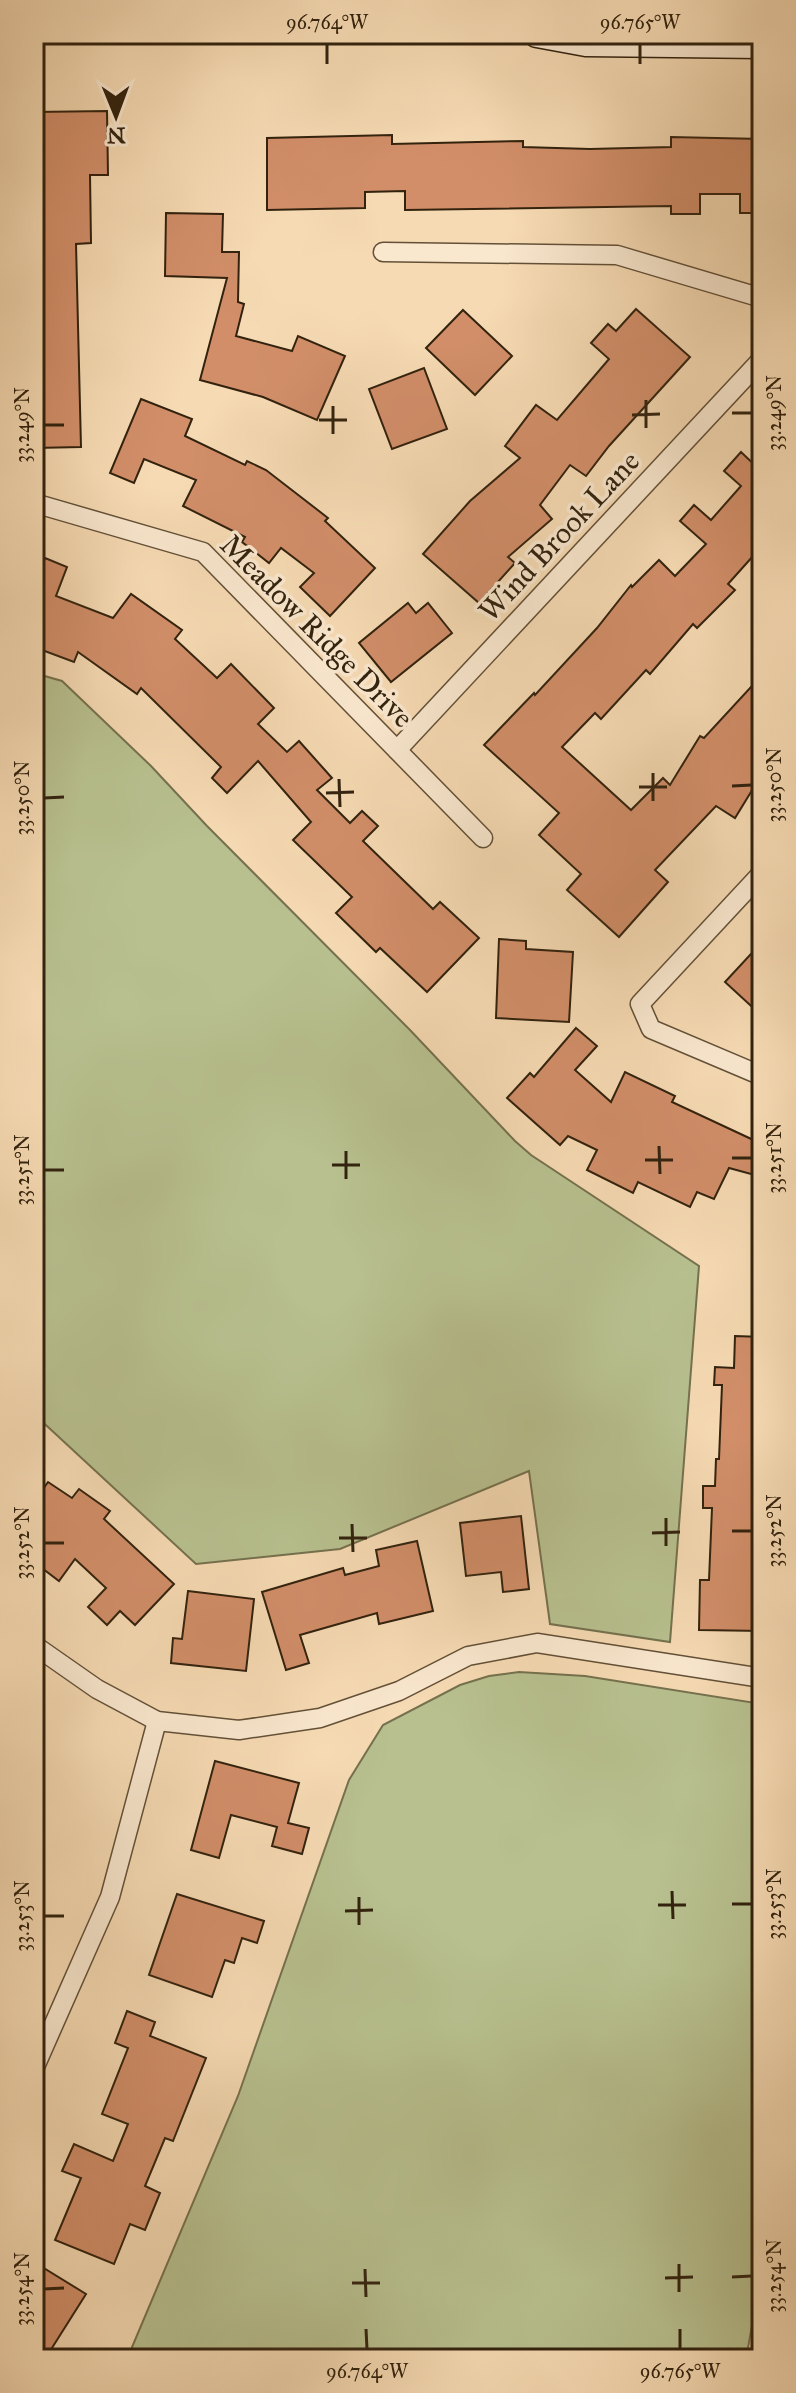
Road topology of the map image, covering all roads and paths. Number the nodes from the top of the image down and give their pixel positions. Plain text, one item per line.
1 (537, 34) edge
2 (762, 45) edge
3 (383, 252) dead end
4 (762, 298) edge
5 (762, 359) edge
6 (34, 503) edge
7 (397, 750) junction
8 (483, 838) dead end
9 (762, 873) edge
10 (762, 1076) edge
11 (34, 1645) edge
12 (762, 1678) edge
13 (157, 1721) junction
14 (34, 2069) edge

1 - 2 main road
3 - 4 street
5 - 7 street, Wind Brook Lane
6 - 7 street, Meadow Ridge Drive
7 - 8 street, Meadow Ridge Drive
9 - 10 street
11 - 13 street
12 - 13 street
13 - 14 street

